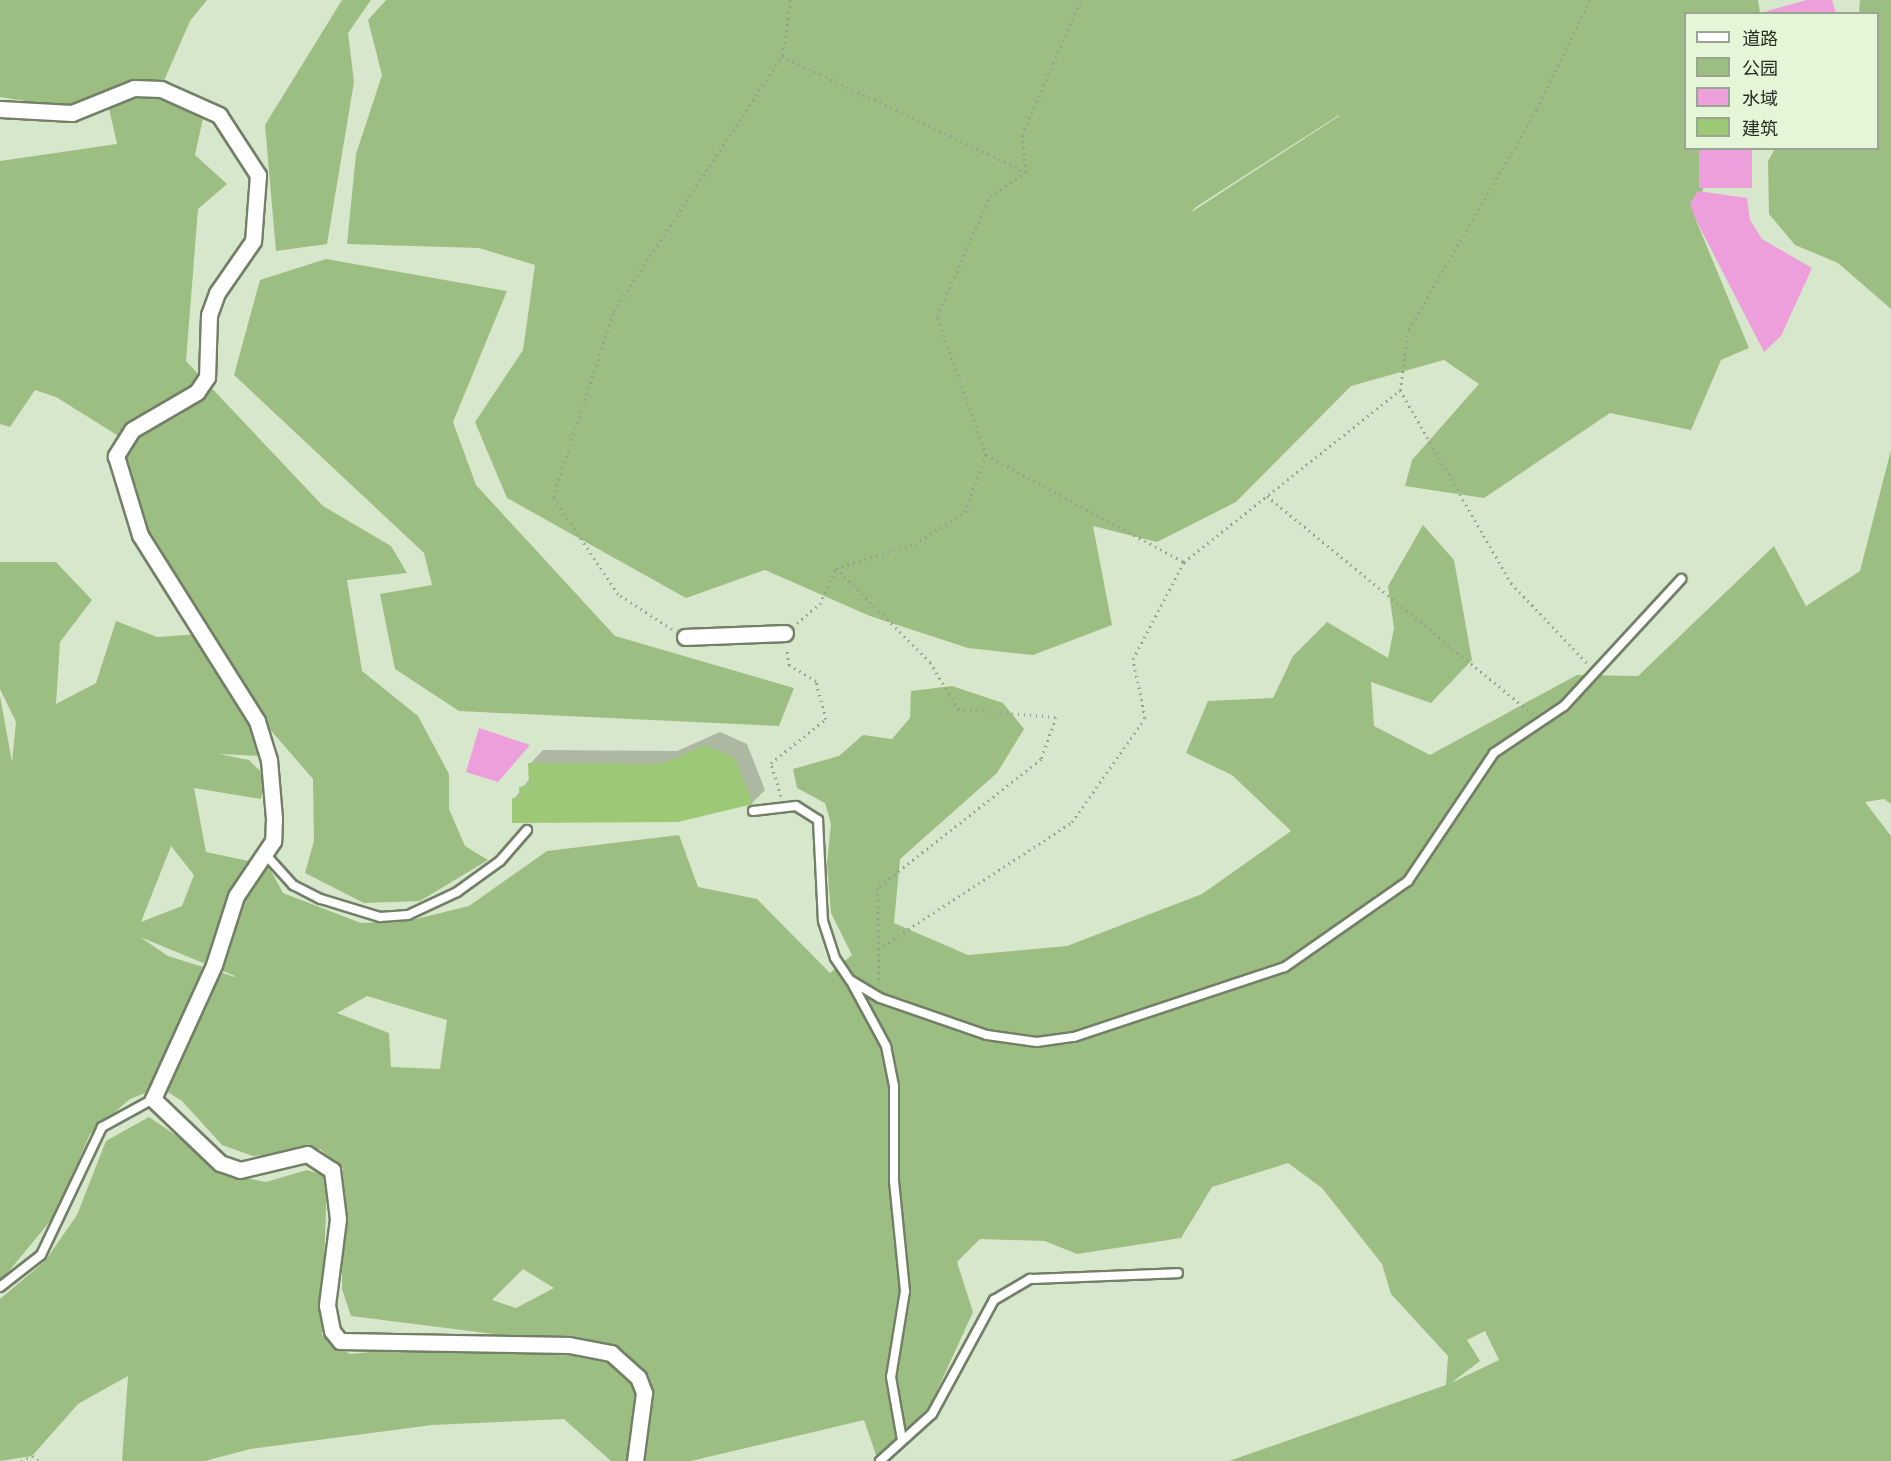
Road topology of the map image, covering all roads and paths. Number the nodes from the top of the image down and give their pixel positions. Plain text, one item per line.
1 (790, 0) edge
2 (1082, 0) edge
3 (1590, 0) edge
4 (782, 56) junction
5 (0, 109) edge
6 (1026, 172) junction
7 (1400, 390) junction
8 (986, 455) junction
9 (1267, 496) junction
10 (1184, 562) junction
11 (836, 568) junction
12 (1681, 579) dead end
13 (785, 633) junction
14 (685, 637) joint
15 (1596, 671) junction
16 (1541, 721) junction
17 (784, 806) junction
18 (753, 811) dead end
19 (527, 830) dead end
20 (265, 854) junction
21 (878, 949) junction
22 (849, 980) junction
23 (880, 998) junction
24 (153, 1099) junction
25 (1178, 1273) dead end
26 (0, 1287) edge
27 (902, 1440) junction
28 (21, 1461) edge
29 (39, 1461) edge
30 (635, 1461) edge
31 (880, 1461) edge

1 - 4 path
2 - 6 path
3 - 7 path
4 - 6 path
4 - 14 path
5 - 20 street
6 - 8 path
7 - 9 path
7 - 15 path
8 - 10 path
8 - 11 path
9 - 10 path
9 - 16 path
10 - 21 path
11 - 13 path
11 - 21 path
12 - 15 lane
13 - 14 street
13 - 17 path
15 - 16 lane
16 - 23 lane
17 - 18 lane
17 - 22 lane
19 - 20 lane
20 - 24 street
21 - 23 path
22 - 23 lane
22 - 27 lane
24 - 26 lane
24 - 30 street
25 - 27 lane
27 - 31 lane
28 - 29 path

